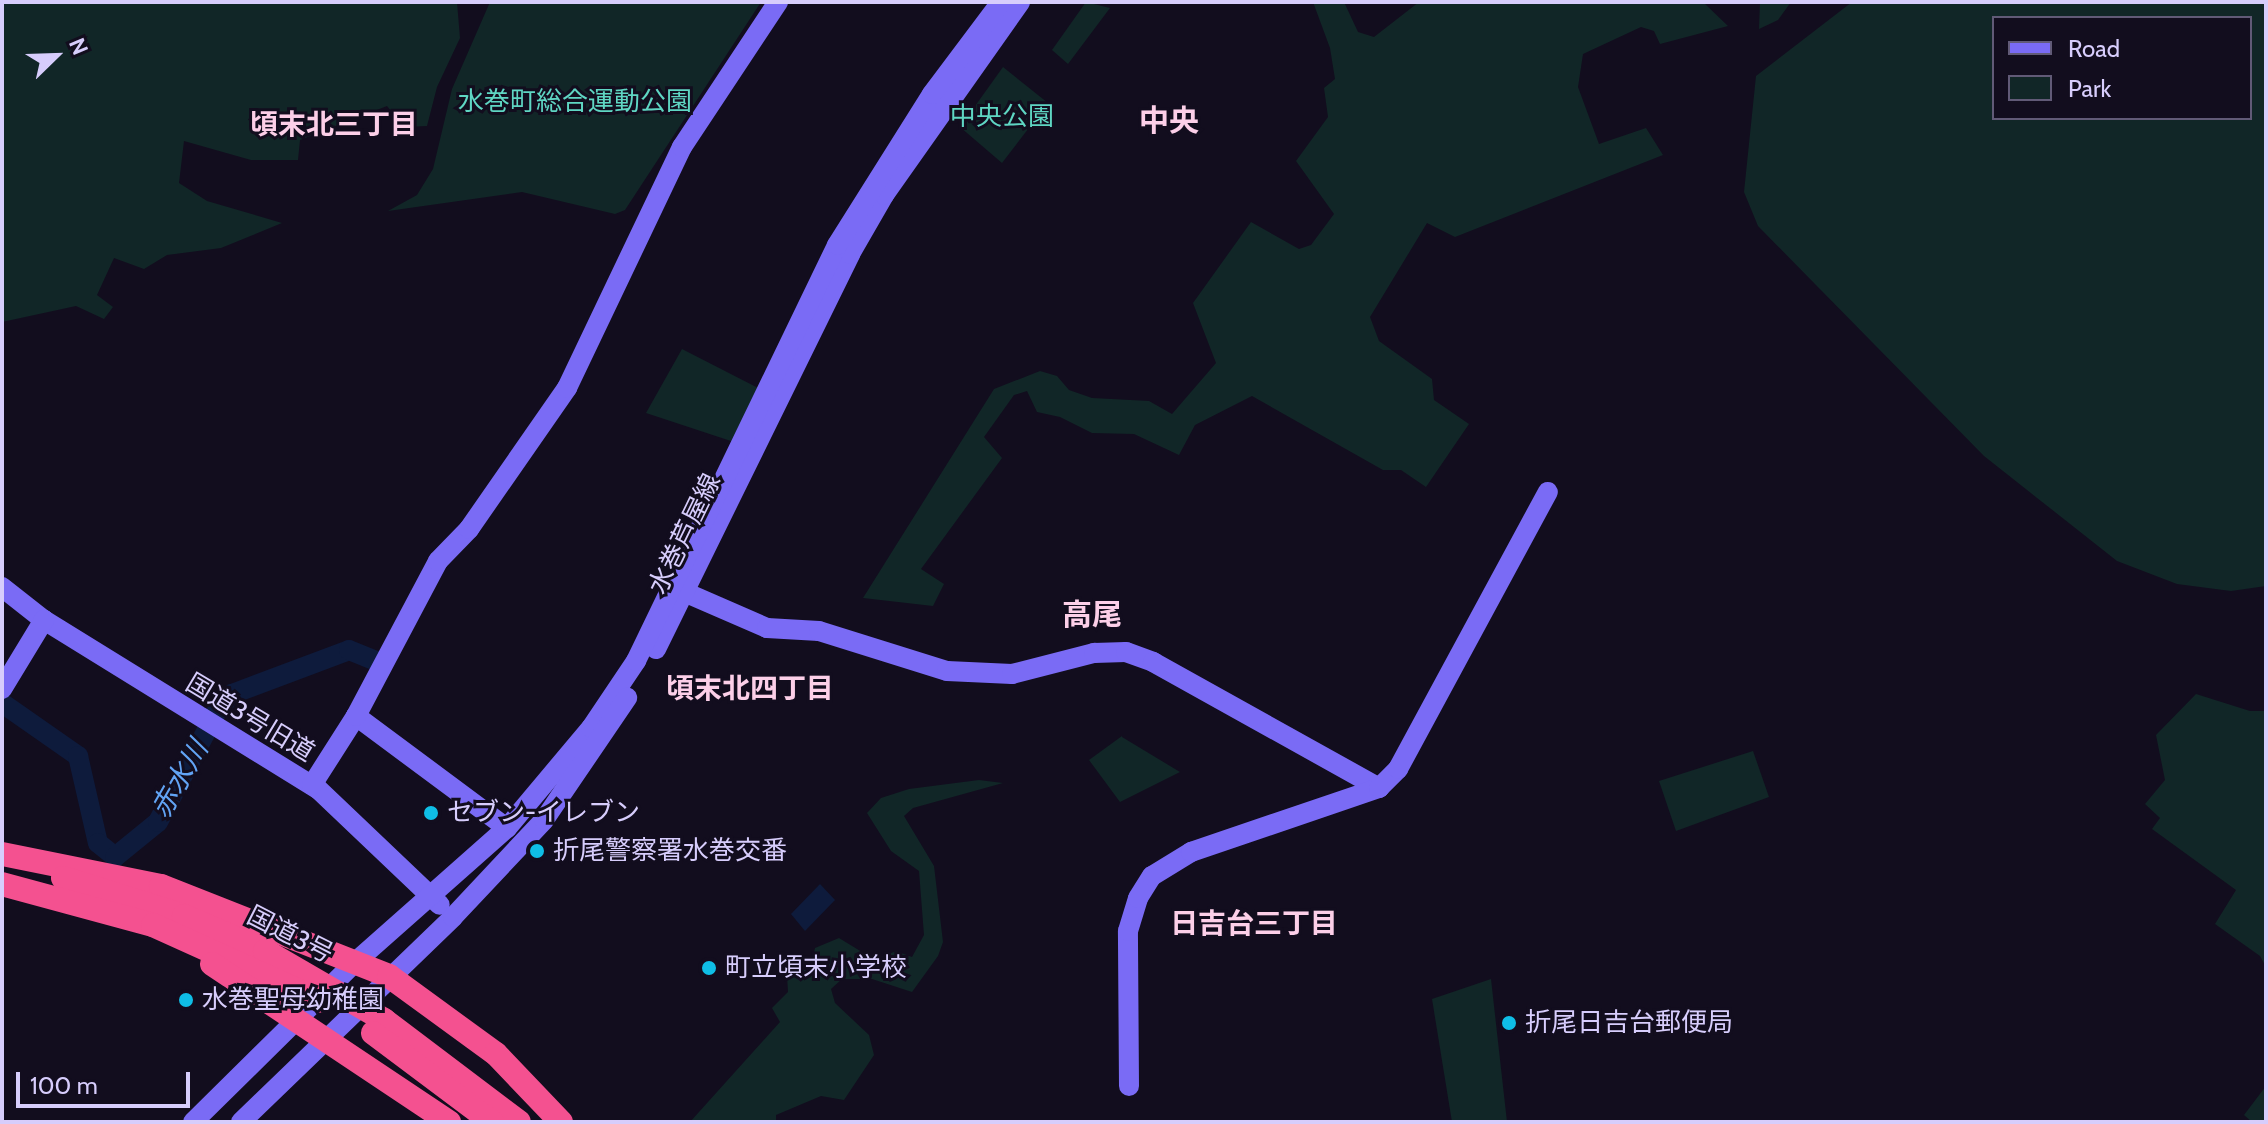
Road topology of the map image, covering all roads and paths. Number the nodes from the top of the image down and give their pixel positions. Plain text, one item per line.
1 (778, 2) edge
2 (1001, 2) edge
3 (1020, 2) edge
4 (1548, 492) dead end
5 (2, 587) edge
6 (679, 590) junction
7 (44, 620) junction
8 (2, 689) edge
9 (356, 716) junction
10 (312, 785) junction
11 (1379, 788) junction
12 (507, 828) junction
13 (2, 854) edge
14 (2, 865) edge
15 (2, 886) edge
16 (431, 897) junction
17 (453, 917) junction
18 (352, 965) junction
19 (389, 976) junction
20 (297, 1017) junction
21 (328, 1038) junction
22 (448, 1077) junction
23 (1129, 1086) dead end
24 (193, 1122) edge
25 (241, 1122) edge
26 (449, 1122) edge
27 (492, 1122) edge
28 (519, 1122) edge
29 (561, 1122) edge

1 - 9 street
2 - 6 street, 水巻芦屋線
3 - 6 street, 水巻芦屋線
4 - 11 street
5 - 7 street, 国道3号旧道
6 - 11 street
6 - 12 street, 水巻芦屋線
6 - 17 street, 水巻芦屋線
7 - 8 street
7 - 10 street, 国道3号旧道
9 - 10 street
9 - 12 street
10 - 16 street, 国道3号旧道
11 - 23 street
12 - 16 street, 水巻芦屋線
13 - 18 highway
14 - 22 highway, 国道3号
15 - 20 highway
15 - 22 highway, 国道3号
16 - 17 street, 国道3号旧道
16 - 18 street, 水巻芦屋線
17 - 19 street, 水巻芦屋線
18 - 19 highway
18 - 20 street, 水巻芦屋線
19 - 21 street, 水巻芦屋線
19 - 29 highway
20 - 21 highway
20 - 24 street, 水巻芦屋線
21 - 25 street, 水巻芦屋線
21 - 26 highway
22 - 27 highway, 国道3号
22 - 28 highway, 国道3号

